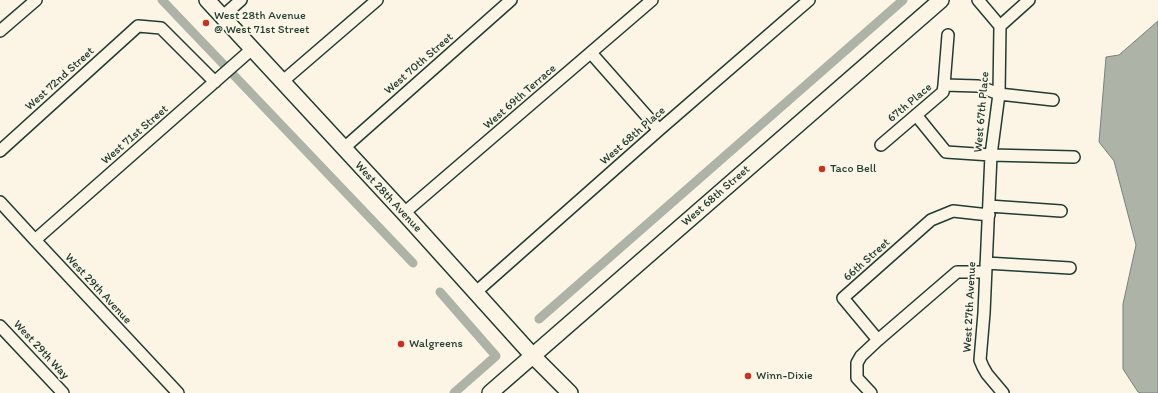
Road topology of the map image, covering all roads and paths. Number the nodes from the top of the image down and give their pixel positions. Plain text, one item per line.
1 (36, 0) edge
2 (207, 0) edge
3 (241, 0) edge
4 (377, 0) edge
5 (512, 0) edge
6 (652, 0) edge
7 (809, 0) edge
8 (942, 0) edge
9 (978, 0) edge
10 (1029, 0) edge
11 (222, 16) junction
12 (1000, 26) junction
13 (0, 31) edge
14 (948, 35) dead end
15 (252, 49) junction
16 (591, 53) junction
17 (283, 81) junction
18 (215, 82) junction
19 (944, 85) junction
20 (999, 94) junction
21 (1053, 100) dead end
22 (916, 115) junction
23 (659, 130) junction
24 (881, 145) dead end
25 (344, 148) junction
26 (0, 151) edge
27 (991, 155) junction
28 (1074, 157) dead end
29 (0, 202) edge
30 (989, 210) junction
31 (1061, 210) dead end
32 (404, 213) junction
33 (35, 240) junction
34 (986, 268) junction
35 (1070, 268) dead end
36 (476, 292) junction
37 (0, 326) edge
38 (878, 340) junction
39 (533, 356) junction
40 (63, 393) edge
41 (178, 393) edge
42 (490, 393) edge
43 (570, 393) edge
44 (871, 393) edge
45 (1004, 393) edge

1 - 13 street
2 - 11 main road, West 28th Avenue
3 - 11 street
4 - 17 street
5 - 25 street, West 70th Street
6 - 16 street, West 69th Terrace
7 - 23 street, West 68th Place
8 - 39 main road, West 68th Street
9 - 12 street
10 - 12 street
11 - 15 main road, West 28th Avenue
12 - 20 street, West 67th Place
14 - 19 street
15 - 17 main road, West 28th Avenue
15 - 18 street, West 71st Street
16 - 23 street
16 - 32 street, West 69th Terrace
17 - 25 main road, West 28th Avenue
18 - 26 street, West 72nd Street
18 - 33 street, West 71st Street
19 - 20 street, 67th Place
19 - 22 street, 67th Place
20 - 21 street, 67th Place
20 - 27 street, West 67th Place
22 - 24 street, 67th Place
22 - 27 street
23 - 36 street, West 68th Place
25 - 32 main road, West 28th Avenue
27 - 28 street
27 - 30 street, West 67th Place
29 - 33 street, West 29th Avenue
30 - 31 street
30 - 34 street, West 27th Avenue
30 - 38 street, 66th Street
32 - 36 main road, West 28th Avenue
33 - 41 street, West 29th Avenue
34 - 35 street
34 - 38 street
34 - 45 street, West 27th Avenue
36 - 39 main road, West 28th Avenue
37 - 40 street, West 29th Way
38 - 44 street
39 - 42 main road, West 68th Street
39 - 43 main road, West 28th Avenue

